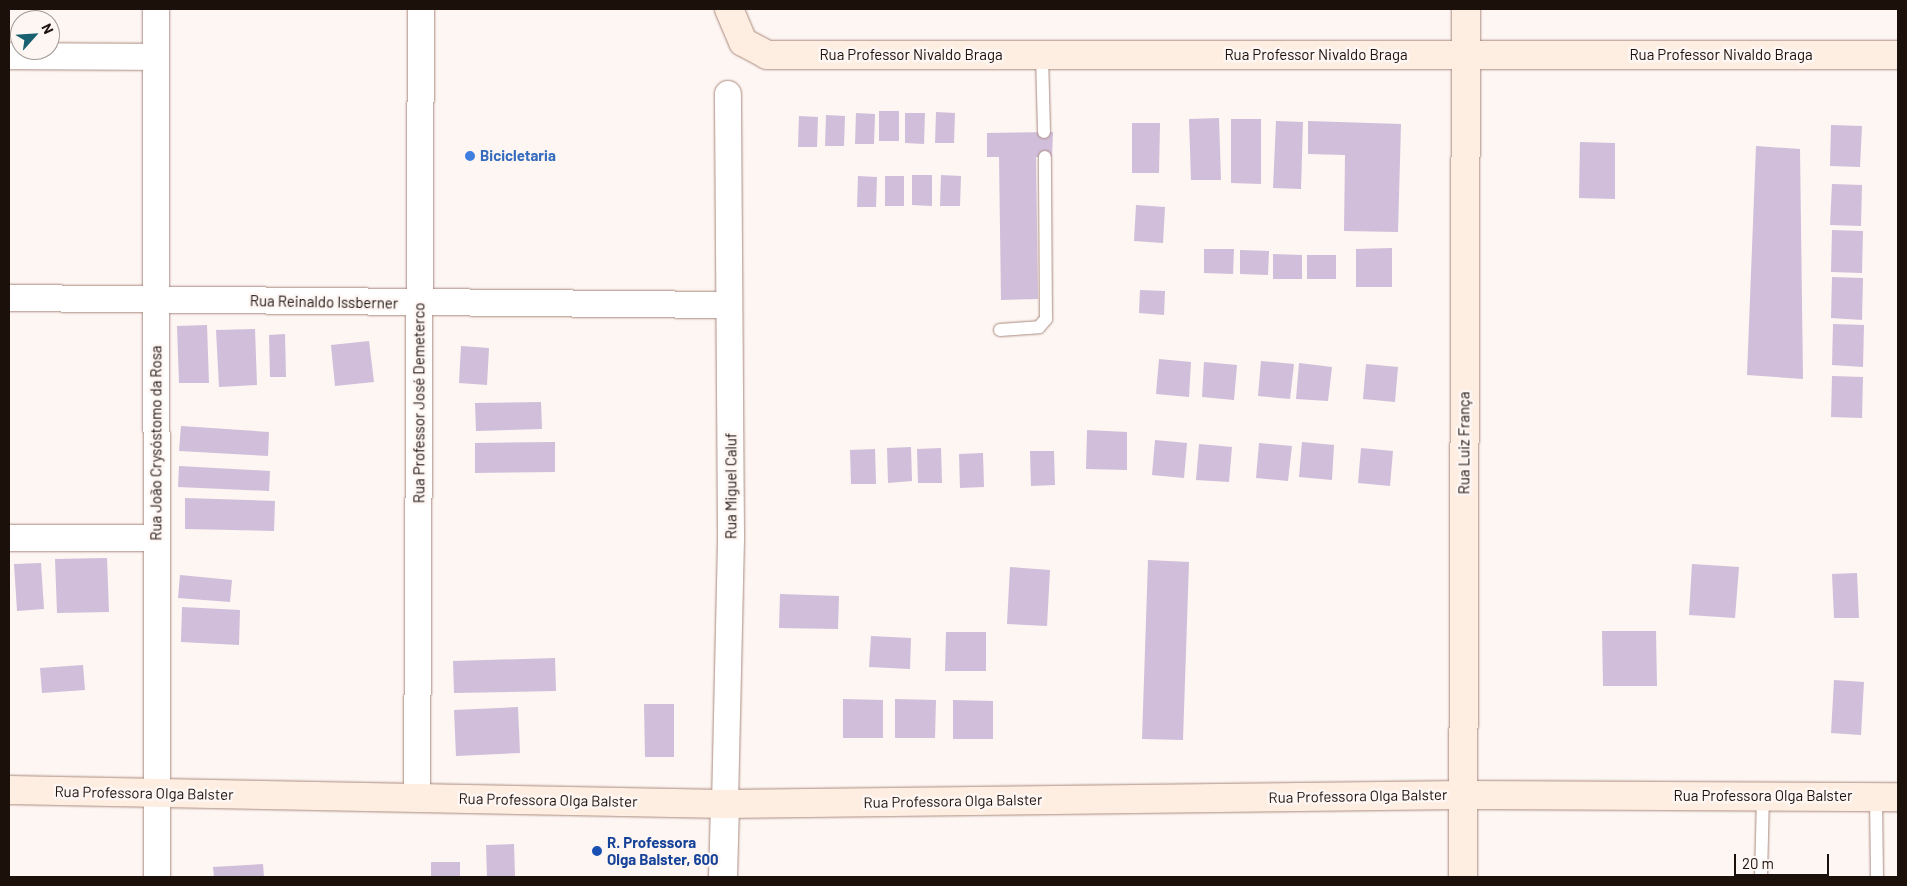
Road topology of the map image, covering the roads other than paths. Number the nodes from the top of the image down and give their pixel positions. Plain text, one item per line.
1 (156, 9) edge
2 (421, 9) edge
3 (728, 9) edge
4 (1466, 9) edge
5 (1042, 55) junction
6 (1466, 55) junction
7 (1898, 55) edge
8 (9, 56) edge
9 (156, 57) junction
10 (728, 94) dead end
11 (1044, 132) dead end
12 (1045, 157) dead end
13 (9, 298) edge
14 (156, 300) junction
15 (420, 302) junction
16 (729, 306) junction
17 (1000, 330) dead end
18 (9, 538) edge
19 (156, 538) junction
20 (9, 790) edge
21 (157, 793) junction
22 (1463, 795) junction
23 (1763, 796) junction
24 (1887, 796) edge
25 (417, 798) junction
26 (725, 804) junction
27 (156, 877) edge
28 (723, 877) edge
29 (1463, 877) edge
30 (1761, 877) edge
31 (1877, 877) edge

1 - 9 street, Rua João Crysóstomo da Rosa
2 - 15 street, Rua Professor José Demeterco
3 - 5 main road, Rua Professor Nivaldo Braga
4 - 6 main road, Rua Luiz França
5 - 6 main road, Rua Professor Nivaldo Braga
5 - 11 lane
6 - 7 main road, Rua Professor Nivaldo Braga
6 - 22 main road, Rua Luiz França
8 - 9 street
9 - 14 street, Rua João Crysóstomo da Rosa
10 - 16 street, Rua Miguel Caluf
12 - 17 lane
13 - 14 street, Rua Reinaldo Issberner
14 - 15 street, Rua Reinaldo Issberner
14 - 19 street, Rua João Crysóstomo da Rosa
15 - 16 street, Rua Reinaldo Issberner
15 - 25 street, Rua Professor José Demeterco
16 - 26 street, Rua Miguel Caluf
18 - 19 street
19 - 21 street, Rua João Crysóstomo da Rosa
20 - 21 main road, Rua Professora Olga Balster
21 - 25 main road, Rua Professora Olga Balster
21 - 27 street, Rua João Crysóstomo da Rosa
22 - 23 main road, Rua Professora Olga Balster
22 - 26 main road, Rua Professora Olga Balster
22 - 29 main road, Rua Luiz França
23 - 24 main road, Rua Professora Olga Balster
23 - 30 lane
24 - 31 lane
25 - 26 main road, Rua Professora Olga Balster
26 - 28 street, Rua Miguel Caluf

